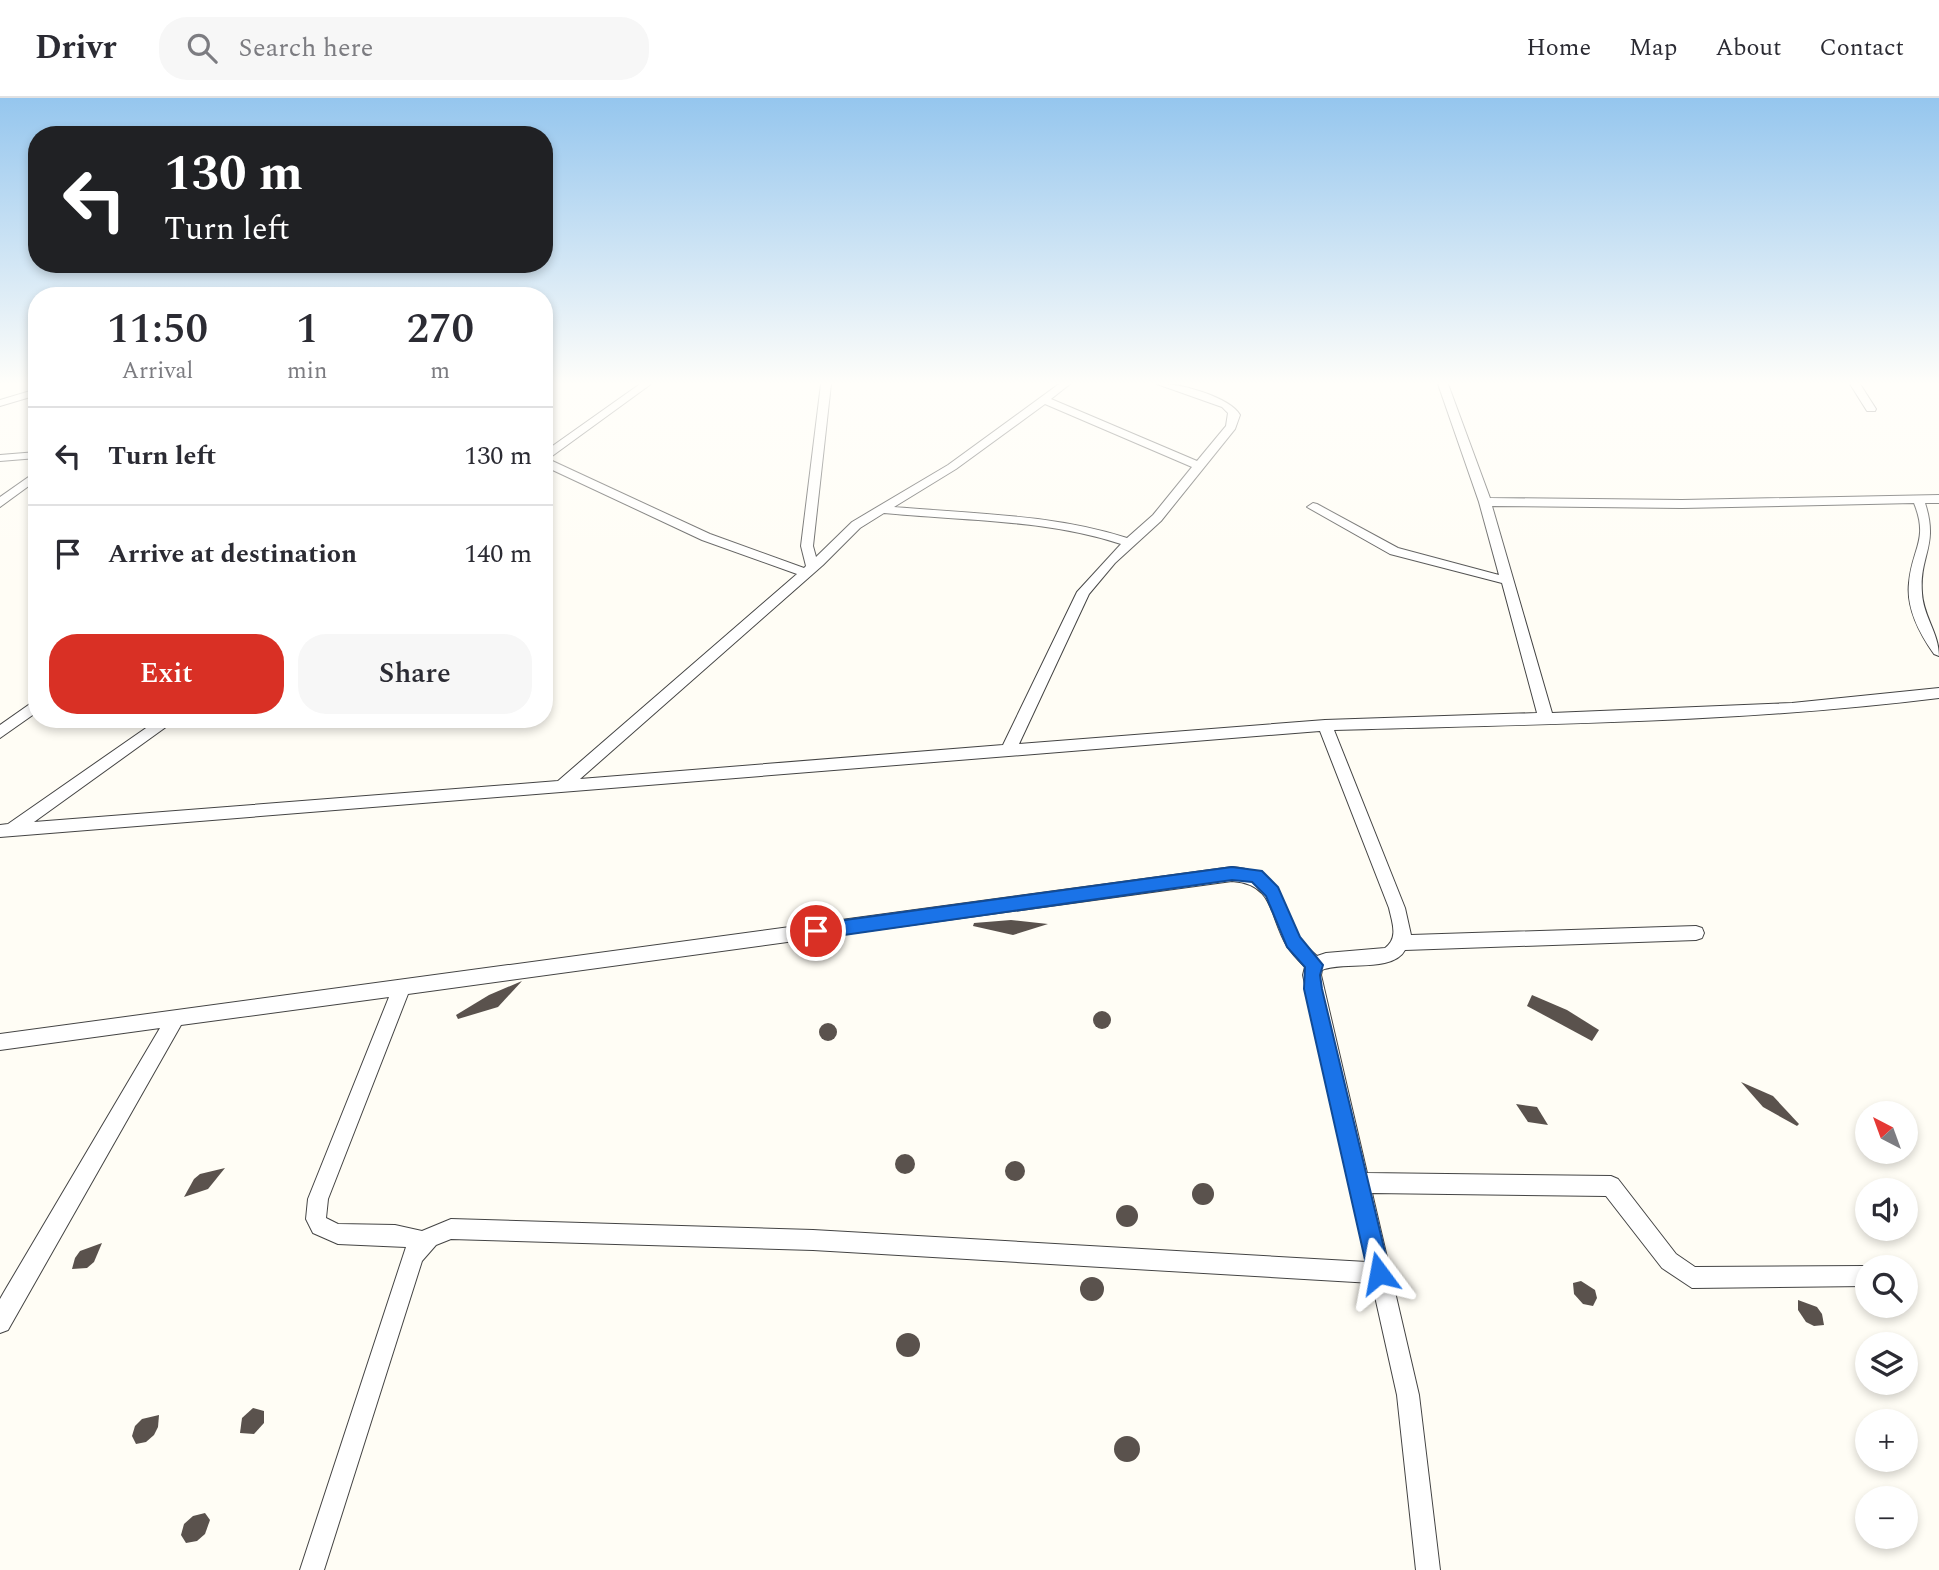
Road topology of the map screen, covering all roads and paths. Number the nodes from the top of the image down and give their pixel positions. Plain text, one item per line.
1 (816, 453) edge
2 (972, 453) edge
3 (1168, 453) edge
4 (1210, 453) edge
5 (1467, 453) edge
6 (28, 456) edge
7 (0, 458) edge
8 (553, 463) edge
9 (1199, 466) junction
10 (28, 481) edge
11 (1918, 499) junction
12 (1939, 499) edge
13 (1485, 502) junction
14 (0, 503) edge
15 (1313, 508) dead end
16 (879, 509) junction
17 (1129, 543) junction
18 (810, 570) junction
19 (1508, 582) junction
20 (1939, 651) edge
21 (1939, 693) edge
22 (28, 711) edge
23 (1546, 718) junction
24 (1325, 725) junction
25 (157, 728) edge
26 (0, 733) edge
27 (1008, 751) junction
28 (561, 787) junction
29 (6, 830) edge
30 (1696, 933) dead end
31 (1401, 943) junction
32 (1314, 965) junction
33 (401, 989) junction
34 (175, 1019) junction
35 (0, 1042) edge
36 (1358, 1183) junction
37 (422, 1241) junction
38 (1379, 1273) junction
39 (1855, 1276) edge
40 (0, 1322) edge
41 (312, 1570) edge
42 (1428, 1570) edge

1 - 18 street
2 - 16 street
3 - 9 street
4 - 9 street
5 - 13 street
6 - 7 street
8 - 18 street
9 - 17 street
10 - 14 street
11 - 12 street
11 - 13 street
11 - 20 street
13 - 19 street
15 - 19 street
16 - 17 street
16 - 18 street
17 - 27 street
18 - 28 street
19 - 23 street
21 - 23 street
22 - 26 street
23 - 24 street
24 - 27 street
24 - 31 street
25 - 29 street
27 - 28 street
28 - 29 street
30 - 31 street
31 - 32 street
32 - 33 street
32 - 36 street
33 - 34 street
33 - 37 street
34 - 35 street
34 - 40 street
36 - 38 street
36 - 39 street
37 - 38 street
37 - 41 street
38 - 42 street

